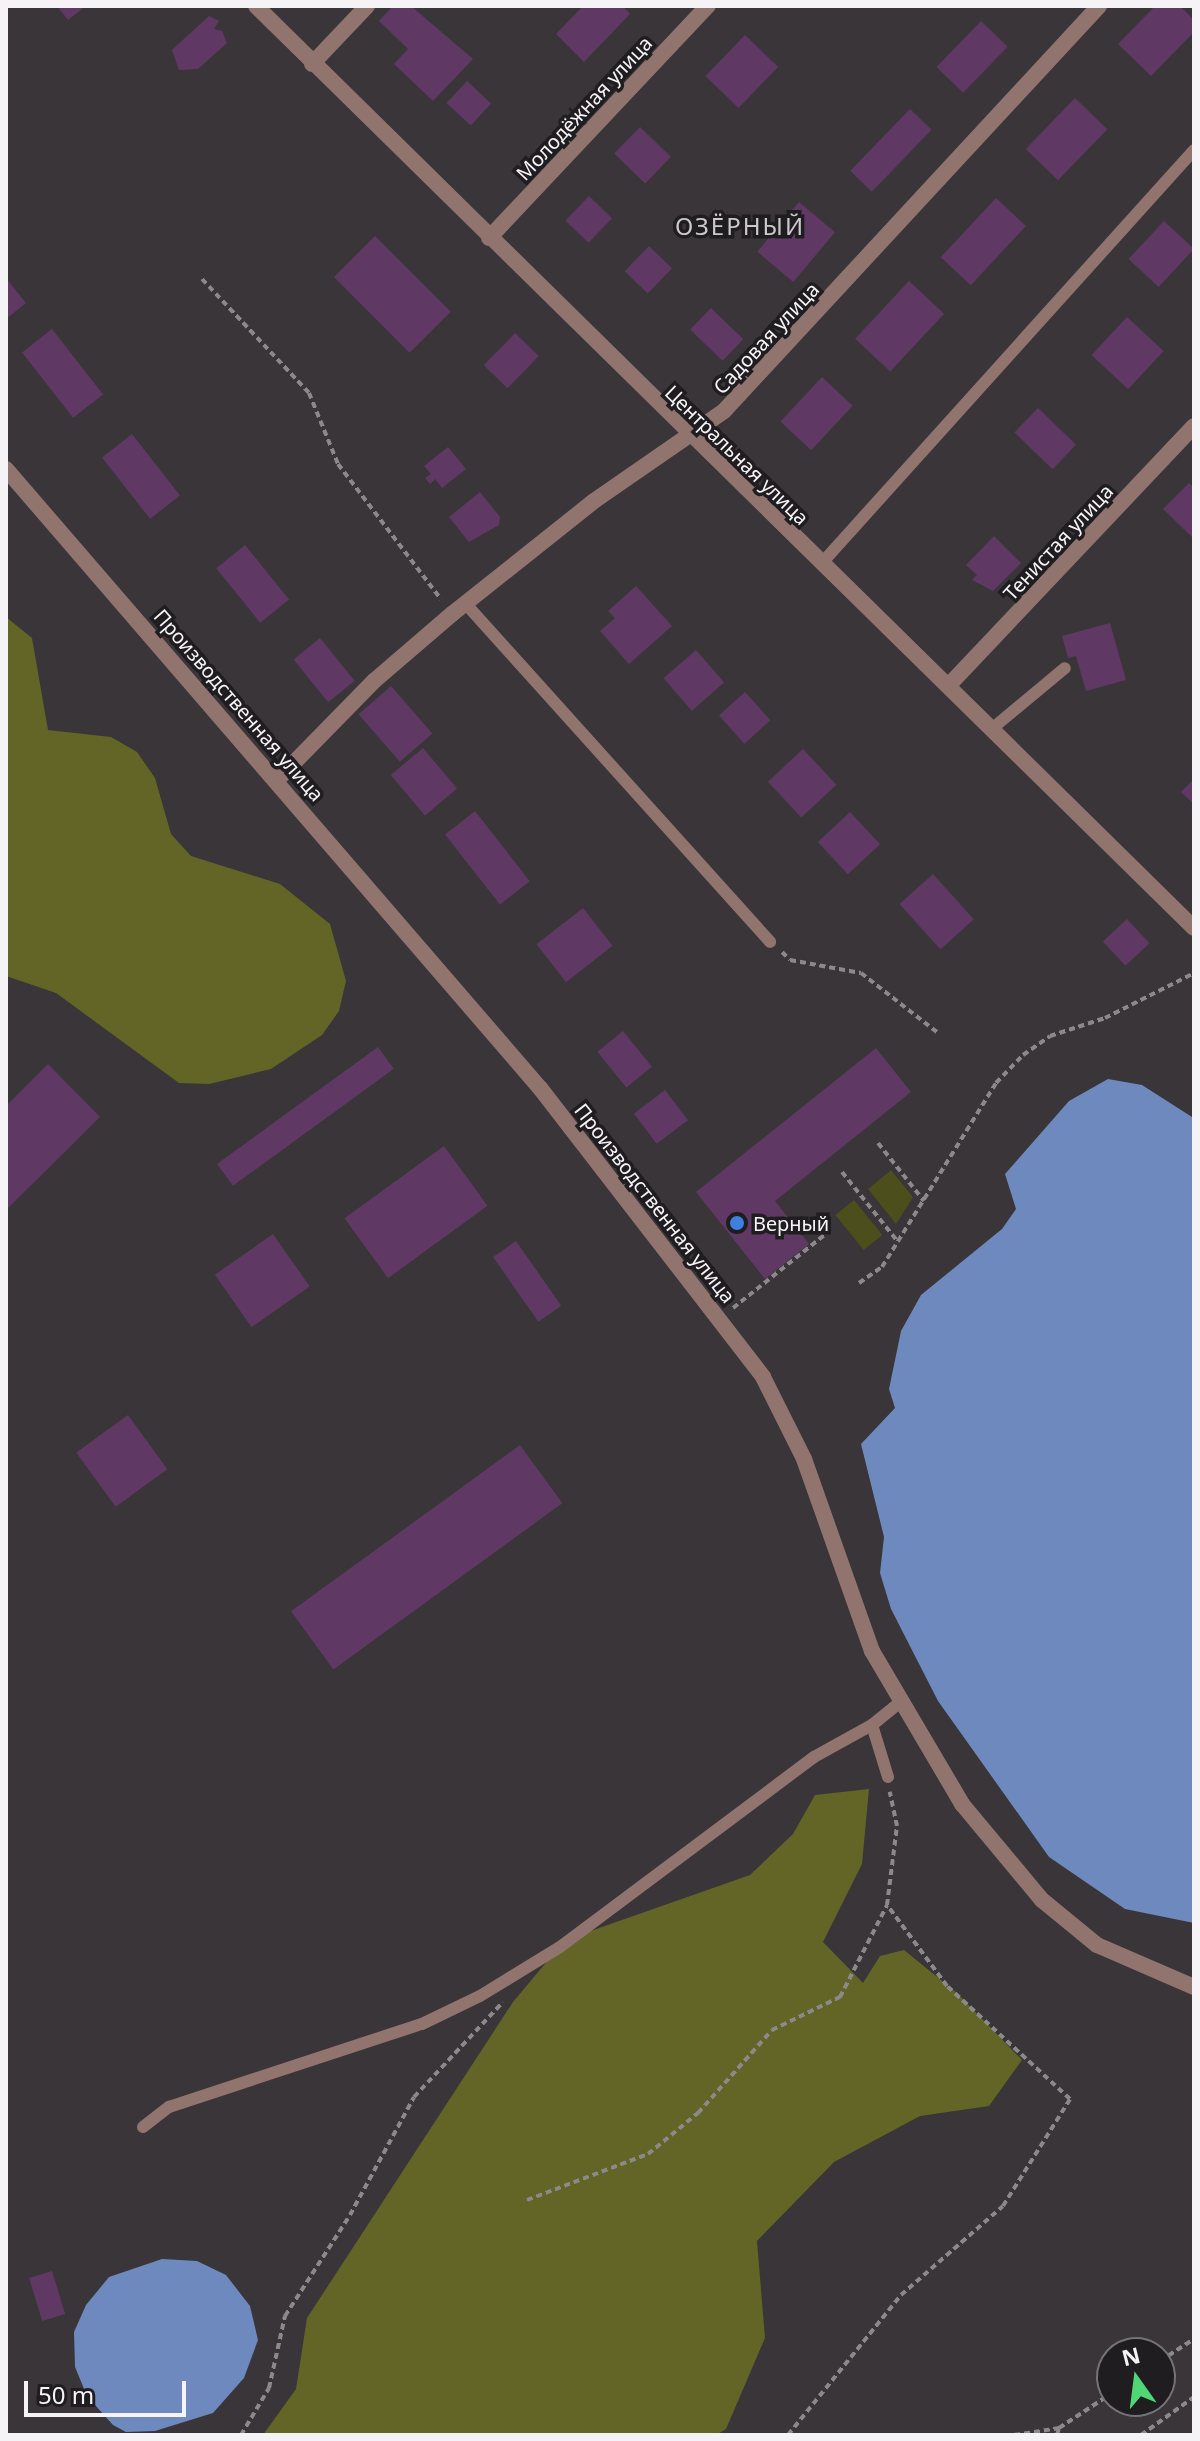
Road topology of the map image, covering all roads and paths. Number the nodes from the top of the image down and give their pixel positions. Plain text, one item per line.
1 (256, 6) edge
2 (367, 6) edge
3 (708, 6) edge
4 (1099, 6) edge
5 (312, 64) junction
6 (1194, 150) edge
7 (489, 238) junction
8 (202, 279) dead end
9 (1194, 426) edge
10 (686, 434) junction
11 (6, 469) edge
12 (821, 564) junction
13 (458, 609) junction
14 (1065, 668) dead end
15 (950, 684) junction
16 (994, 727) junction
17 (278, 779) junction
18 (1194, 928) edge
19 (770, 942) joint
20 (1194, 973) edge
21 (938, 1033) dead end
22 (878, 1143) dead end
23 (842, 1172) dead end
24 (924, 1201) junction
25 (827, 1233) dead end
26 (898, 1242) junction
27 (859, 1283) dead end
28 (719, 1319) junction
29 (899, 1703) junction
30 (872, 1725) junction
31 (888, 1777) joint
32 (887, 1905) junction
33 (1194, 1987) edge
34 (508, 1993) dead end
35 (143, 2127) dead end
36 (527, 2200) dead end
37 (1194, 2339) edge
38 (1176, 2351) edge
39 (1194, 2397) edge
40 (1096, 2404) edge
41 (1059, 2428) junction
42 (241, 2435) edge
43 (788, 2435) edge
44 (1014, 2435) edge
45 (1057, 2435) edge
46 (1141, 2435) edge

1 - 5 street, Центральная улица
2 - 5 street
3 - 7 street, Молодёжная улица
4 - 10 street, Садовая улица
5 - 7 street, Центральная улица
6 - 12 lane
7 - 10 street, Центральная улица
8 - 13 path
9 - 15 street, Тенистая улица
10 - 12 street, Центральная улица
10 - 13 street, Садовая улица
11 - 17 street, Производственная улица
12 - 15 street, Центральная улица
13 - 17 street, Садовая улица
13 - 19 lane
14 - 16 lane
15 - 16 street, Центральная улица
16 - 18 street, Центральная улица
17 - 28 street, Производственная улица
19 - 21 path
20 - 24 path
22 - 24 path
23 - 26 path
24 - 26 path
25 - 28 path
26 - 27 path
28 - 29 street, Производственная улица
29 - 30 lane
29 - 33 street, Производственная улица
30 - 31 lane
30 - 35 lane
31 - 32 path
32 - 36 path
32 - 43 path
34 - 42 path
37 - 38 path
39 - 46 path
40 - 41 path
41 - 44 path
41 - 45 path

